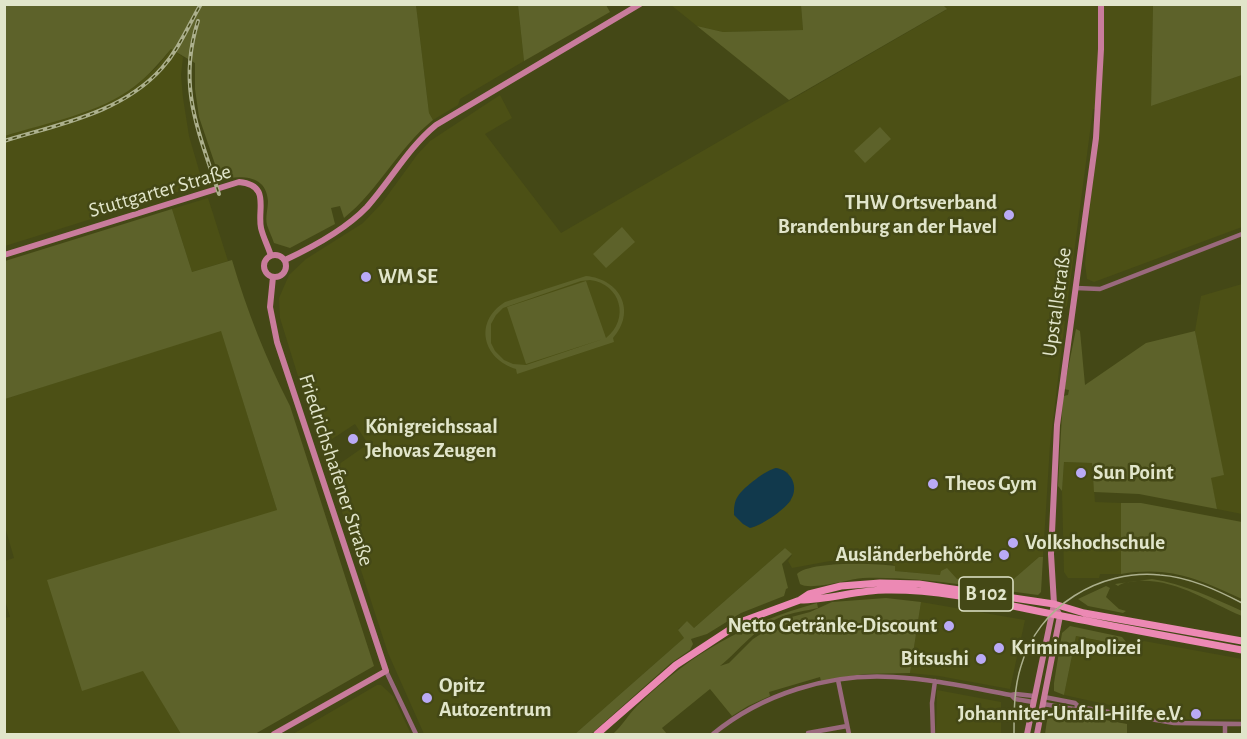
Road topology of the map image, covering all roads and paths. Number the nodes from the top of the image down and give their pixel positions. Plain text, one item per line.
1 (640, 4) edge
2 (1101, 4) edge
3 (1242, 234) edge
4 (4, 255) edge
5 (271, 255) junction
6 (285, 260) junction
7 (273, 277) junction
8 (1076, 288) junction
9 (800, 600) junction
10 (1054, 604) junction
11 (1051, 614) junction
12 (1060, 616) junction
13 (1242, 641) edge
14 (1242, 650) edge
15 (386, 671) junction
16 (838, 680) junction
17 (935, 681) junction
18 (1033, 699) junction
19 (1043, 701) junction
20 (1225, 724) junction
21 (1242, 724) edge
22 (847, 726) junction
23 (808, 733) edge
24 (274, 735) edge
25 (416, 735) edge
26 (597, 735) edge
27 (713, 735) edge
28 (849, 735) edge
29 (933, 735) edge
30 (1027, 735) edge
31 (1037, 735) edge
32 (1225, 735) edge

1 - 6 street, Friedrichshafener Straße
2 - 8 street, Upstallstraße
3 - 8 street
4 - 5 street, Stuttgarter Straße
5 - 6 street
5 - 7 street, Friedrichshafener Straße
6 - 7 street, Friedrichshafener Straße
7 - 15 street, Friedrichshafener Straße
8 - 10 street, Upstallstraße
9 - 10 main road, B 102
9 - 11 main road, B 102
9 - 26 main road, B 102
10 - 11 street, Upstallstraße
10 - 12 street, Upstallstraße
10 - 13 main road, B 102
11 - 12 main road, B 102
11 - 18 street, Upstallstraße
12 - 14 main road, B 102
12 - 19 street
15 - 24 street
15 - 25 street
16 - 17 street
16 - 22 street
16 - 27 street
17 - 18 street
17 - 29 street
18 - 19 street
18 - 30 street, Upstallstraße
19 - 20 street
19 - 31 street
20 - 21 street
20 - 32 street
22 - 23 street
22 - 28 street

